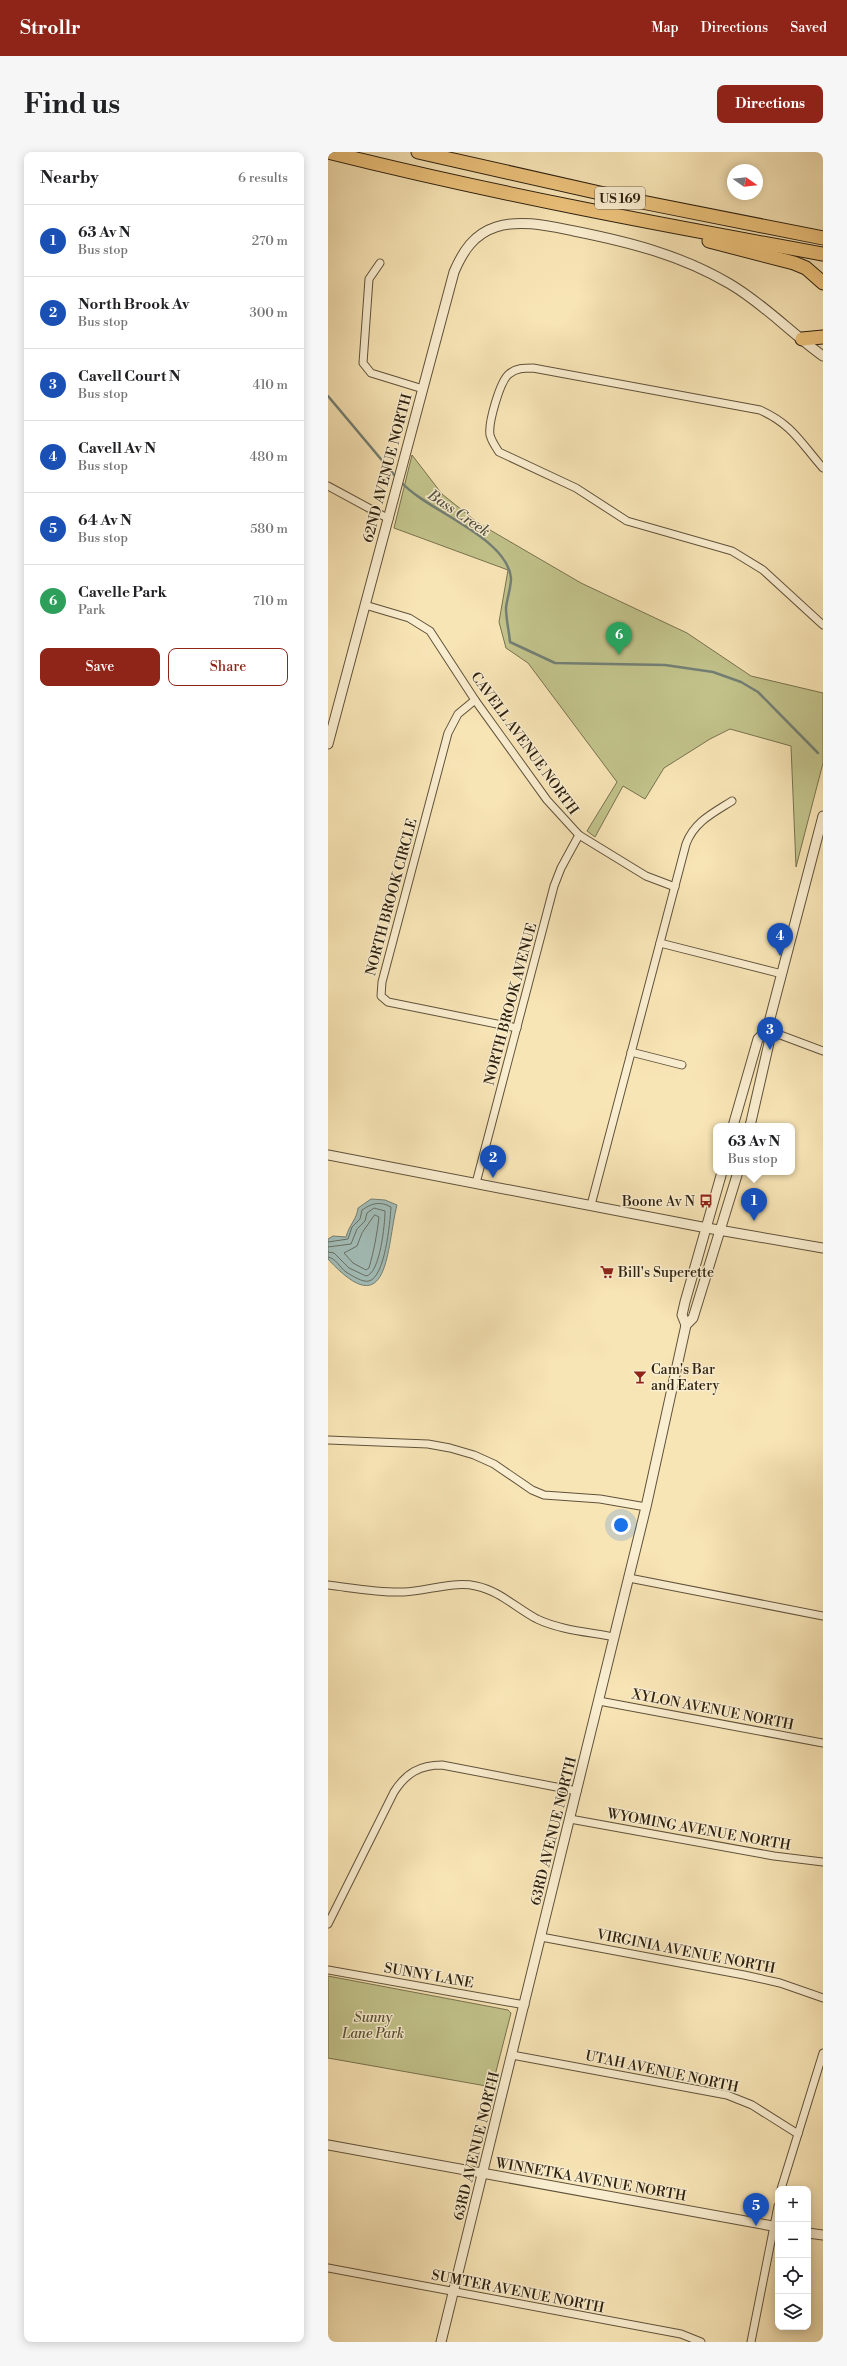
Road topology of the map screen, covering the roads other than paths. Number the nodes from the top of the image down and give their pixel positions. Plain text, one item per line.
1 (328, 152) edge
2 (418, 152) edge
3 (618, 217) junction
4 (823, 238) edge
5 (823, 254) edge
6 (380, 263) dead end
7 (823, 283) edge
8 (823, 337) edge
9 (802, 339) junction
10 (823, 356) edge
11 (423, 389) junction
12 (823, 468) edge
13 (328, 486) edge
14 (389, 519) junction
15 (365, 605) junction
16 (823, 625) edge
17 (475, 700) junction
18 (328, 744) edge
19 (732, 801) dead end
20 (823, 816) edge
21 (579, 836) junction
22 (675, 887) junction
23 (660, 943) junction
24 (782, 974) junction
25 (517, 1028) junction
26 (767, 1030) junction
27 (823, 1051) edge
28 (631, 1052) junction
29 (682, 1065) dead end
30 (735, 1123) edge
31 (751, 1123) edge
32 (328, 1156) edge
33 (721, 1175) edge
34 (737, 1175) edge
35 (476, 1183) junction
36 (591, 1205) junction
37 (707, 1228) junction
38 (722, 1229) junction
39 (823, 1248) edge
40 (686, 1325) junction
41 (328, 1440) edge
42 (646, 1507) junction
43 (629, 1578) junction
44 (328, 1585) edge
45 (823, 1616) edge
46 (614, 1637) junction
47 (599, 1701) junction
48 (823, 1743) edge
49 (577, 1790) junction
50 (570, 1819) junction
51 (823, 1862) edge
52 (328, 1924) edge
53 (541, 1937) junction
54 (328, 1970) edge
55 (823, 1998) edge
56 (525, 2005) junction
57 (823, 2053) edge
58 (512, 2055) junction
59 (798, 2134) junction
60 (328, 2145) edge
61 (484, 2173) junction
62 (782, 2186) edge
63 (775, 2227) edge
64 (775, 2232) edge
65 (811, 2234) edge
66 (823, 2236) edge
67 (328, 2268) edge
68 (454, 2292) junction
69 (441, 2342) edge
70 (701, 2342) edge
71 (751, 2342) edge

1 - 3 highway, US 169
2 - 4 highway, US 169
3 - 5 highway, US 169
3 - 7 highway
6 - 11 street
8 - 9 highway
9 - 10 street
9 - 11 street, 62ND AVENUE NORTH
11 - 14 street, 62ND AVENUE NORTH
12 - 16 street
13 - 14 street
14 - 15 street, 62ND AVENUE NORTH
15 - 17 street, CAVELL AVENUE NORTH
15 - 18 street, 62ND AVENUE NORTH
17 - 21 street, CAVELL AVENUE NORTH
17 - 25 street, NORTH BROOK CIRCLE
19 - 22 street
20 - 24 street
21 - 22 street, CAVELL AVENUE NORTH
21 - 25 street, NORTH BROOK AVENUE
22 - 23 street
23 - 24 street
23 - 28 street
24 - 26 street
25 - 35 street, NORTH BROOK AVENUE
26 - 27 street
26 - 30 street
26 - 31 street
28 - 29 street
28 - 36 street
32 - 35 street
33 - 37 street, 63RD AVENUE NORTH
34 - 38 street, 63RD AVENUE NORTH
35 - 36 street
36 - 37 street
37 - 38 street
37 - 40 street, 63RD AVENUE NORTH
38 - 39 street
38 - 40 street, 63RD AVENUE NORTH
40 - 42 street, 63RD AVENUE NORTH
41 - 42 street
42 - 43 street, 63RD AVENUE NORTH
43 - 45 street
43 - 46 street, 63RD AVENUE NORTH
44 - 46 street
46 - 47 street, 63RD AVENUE NORTH
47 - 48 street, XYLON AVENUE NORTH
47 - 49 street, 63RD AVENUE NORTH
49 - 50 street, 63RD AVENUE NORTH
49 - 52 street
50 - 51 street, WYOMING AVENUE NORTH
50 - 53 street, 63RD AVENUE NORTH
53 - 55 street, VIRGINIA AVENUE NORTH
53 - 56 street, 63RD AVENUE NORTH
54 - 56 street, SUNNY LANE
56 - 58 street, 63RD AVENUE NORTH
57 - 59 street
58 - 59 street, UTAH AVENUE NORTH
58 - 61 street, 63RD AVENUE NORTH
59 - 62 street
60 - 61 street, WINNETKA AVENUE NORTH
61 - 63 street, WINNETKA AVENUE NORTH
61 - 68 street, 63RD AVENUE NORTH
64 - 71 street
65 - 66 street
67 - 68 street, SUMTER AVENUE NORTH
68 - 69 street, 63RD AVENUE NORTH
68 - 70 street, SUMTER AVENUE NORTH

